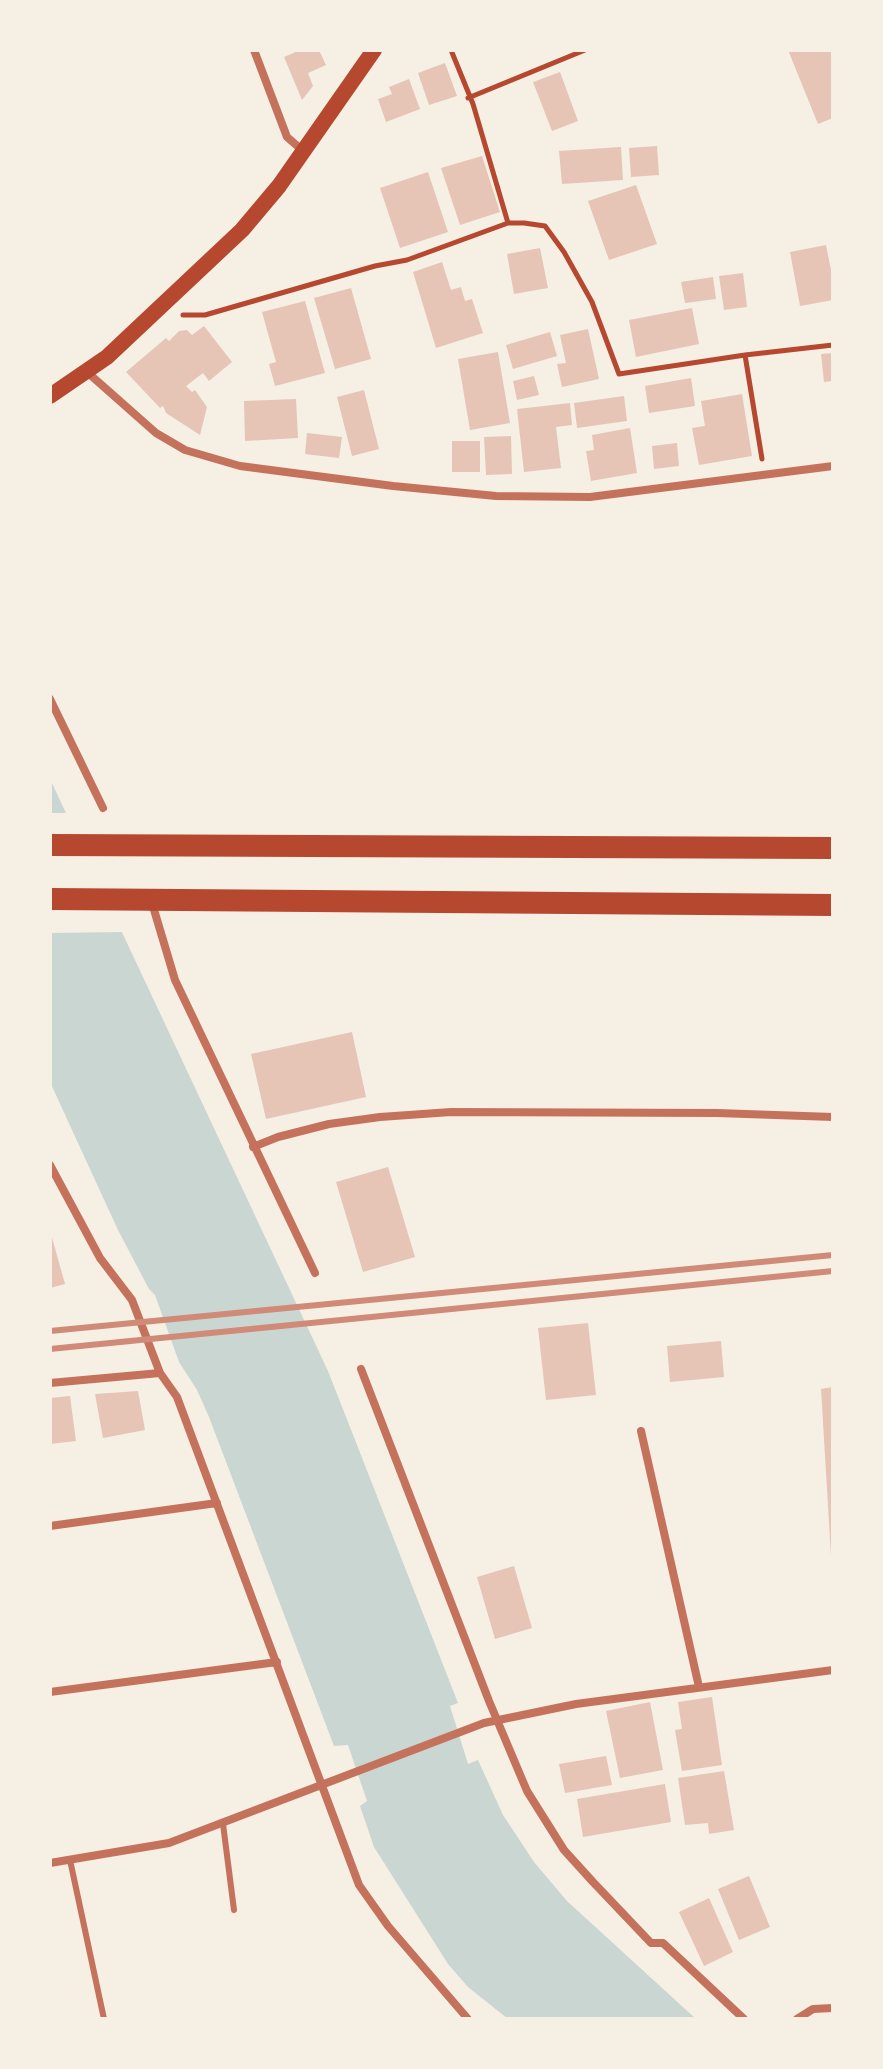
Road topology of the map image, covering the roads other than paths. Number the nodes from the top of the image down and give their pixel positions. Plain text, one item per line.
1 (254, 50) edge
2 (374, 50) edge
3 (302, 150) junction
4 (87, 372) junction
5 (50, 396) edge
6 (833, 466) edge
7 (50, 699) edge
8 (103, 808) dead end
9 (50, 845) edge
10 (833, 848) edge
11 (50, 899) edge
12 (144, 899) junction
13 (833, 905) edge
14 (833, 1117) edge
15 (253, 1147) junction
16 (50, 1165) edge
17 (55, 1186) edge
18 (315, 1273) dead end
19 (361, 1369) dead end
20 (160, 1373) junction
21 (50, 1383) edge
22 (641, 1431) dead end
23 (217, 1503) junction
24 (50, 1526) edge
25 (277, 1662) junction
26 (833, 1670) edge
27 (699, 1687) junction
28 (50, 1692) edge
29 (498, 1720) junction
30 (320, 1785) junction
31 (223, 1824) junction
32 (70, 1860) junction
33 (50, 1863) edge
34 (234, 1910) dead end
35 (833, 2008) edge
36 (104, 2019) edge
37 (468, 2019) edge
38 (744, 2019) edge
39 (797, 2019) edge

1 - 3 street
2 - 3 main road
3 - 4 main road
4 - 5 main road
4 - 6 street
7 - 8 street
9 - 10 highway
11 - 12 highway
12 - 13 highway
12 - 15 street
14 - 15 street
15 - 18 street
16 - 17 street
17 - 20 street
19 - 29 street
20 - 21 street
20 - 23 street
22 - 27 street
23 - 24 street
23 - 25 street
25 - 28 street
25 - 30 street
26 - 27 street
27 - 29 street
29 - 30 street
29 - 38 street
30 - 31 street
30 - 37 street
31 - 32 street
31 - 34 lane
32 - 33 street
32 - 36 lane
35 - 39 street

